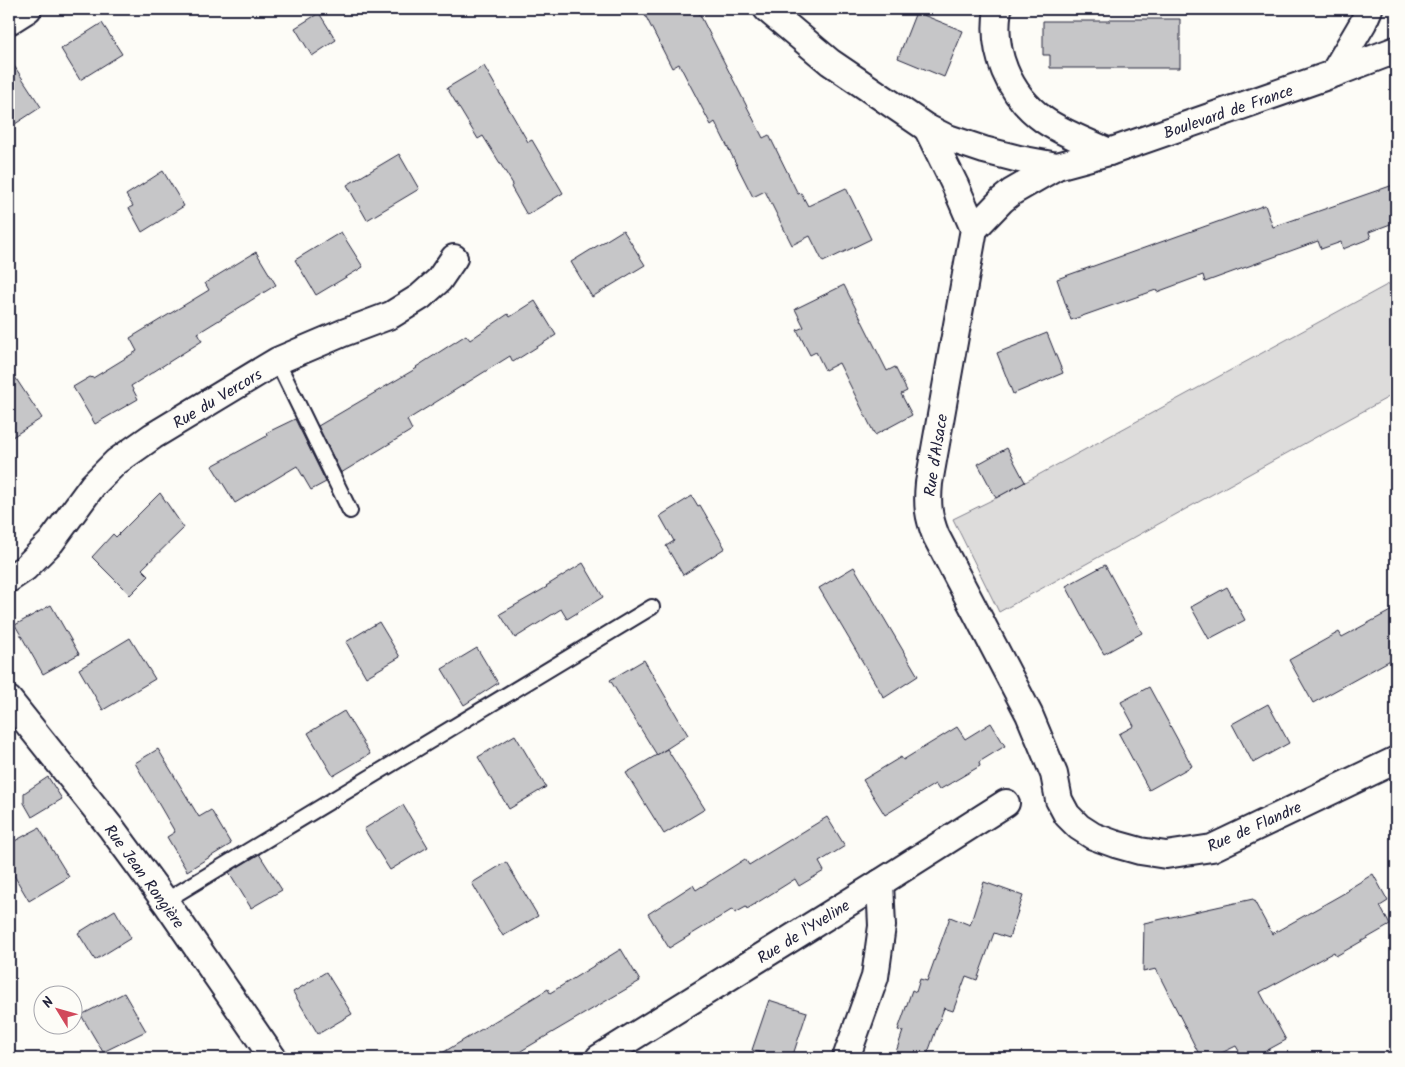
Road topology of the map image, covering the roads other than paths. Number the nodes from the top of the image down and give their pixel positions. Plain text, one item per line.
1 (28, 9) edge
2 (767, 9) edge
3 (998, 9) edge
4 (1369, 9) edge
5 (9, 21) edge
6 (1396, 50) edge
7 (1333, 74) junction
8 (927, 128) junction
9 (1109, 152) junction
10 (1057, 166) junction
11 (974, 229) junction
12 (454, 258) dead end
13 (277, 361) junction
14 (350, 511) dead end
15 (9, 579) edge
16 (652, 607) dead end
17 (9, 700) edge
18 (1396, 760) edge
19 (1054, 774) joint
20 (1006, 803) dead end
21 (880, 884) junction
22 (165, 901) junction
23 (273, 1058) edge
24 (599, 1058) edge
25 (846, 1058) edge

1 - 5 street
2 - 8 street, Boulevard de France
3 - 9 street
4 - 7 street
6 - 7 street, Boulevard de France
7 - 9 street, Boulevard de France
8 - 10 street, Boulevard de France
8 - 11 street
9 - 10 street, Boulevard de France
10 - 11 street, Boulevard de France
11 - 19 street, Rue d'Alsace
12 - 13 street, Rue du Vercors
13 - 14 lane
13 - 15 street, Rue du Vercors
16 - 22 lane
17 - 22 street, Rue Jean Rongière
18 - 19 street, Rue de Flandre
20 - 21 street, Rue de l'Yveline
21 - 24 street, Rue de l'Yveline
21 - 25 street
22 - 23 street, Rue Jean Rongière

